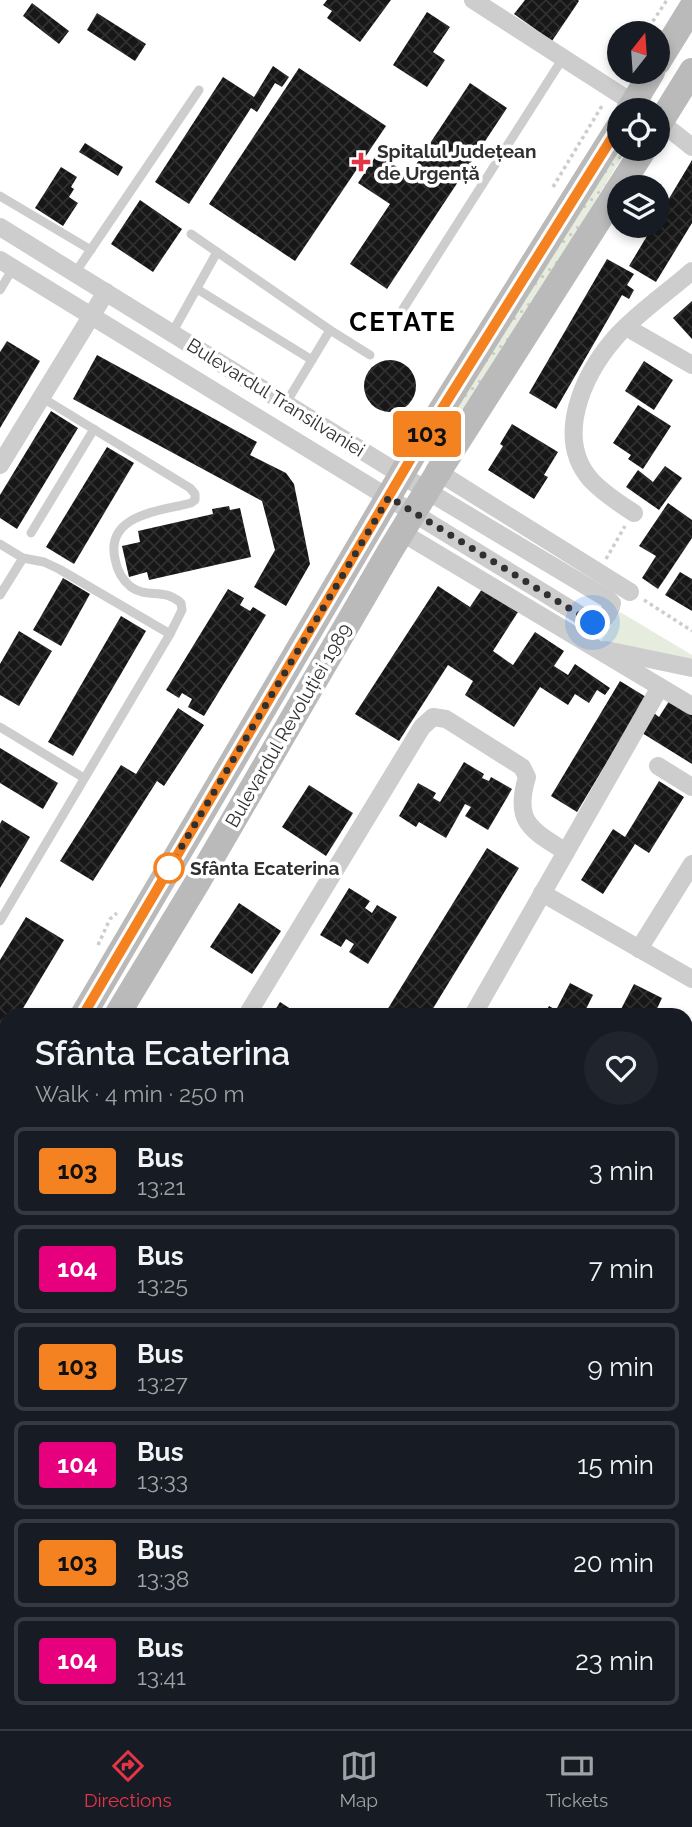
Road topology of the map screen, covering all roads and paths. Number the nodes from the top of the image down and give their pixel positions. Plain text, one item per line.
1 (473, 0) edge
2 (667, 0) edge
3 (692, 7) edge
4 (653, 21) edge
5 (670, 43) edge
6 (563, 58) junction
7 (692, 71) edge
8 (199, 90) dead end
9 (617, 98) edge
10 (663, 98) edge
11 (670, 134) edge
12 (692, 147) edge
13 (613, 161) edge
14 (636, 161) edge
15 (0, 196) edge
16 (0, 227) edge
17 (191, 234) dead end
18 (91, 250) junction
19 (217, 252) junction
20 (7, 264) edge
21 (692, 271) edge
22 (75, 273) junction
23 (197, 289) junction
24 (0, 290) edge
25 (106, 292) junction
26 (403, 309) dead end
27 (91, 316) junction
28 (626, 327) junction
29 (330, 330) junction
30 (172, 333) junction
31 (370, 355) dead end
32 (312, 360) junction
33 (692, 365) edge
34 (41, 397) junction
35 (286, 403) junction
36 (94, 429) junction
37 (0, 465) edge
38 (395, 486) junction
39 (424, 496) junction
40 (634, 513) joint
41 (31, 533) dead end
42 (0, 544) edge
43 (23, 558) junction
44 (598, 572) junction
45 (630, 592) joint
46 (0, 595) edge
47 (692, 632) edge
48 (170, 634) junction
49 (592, 647) junction
50 (692, 668) edge
51 (660, 687) junction
52 (692, 706) edge
53 (0, 727) edge
54 (658, 766) dead end
55 (84, 778) junction
56 (692, 787) edge
57 (566, 852) junction
58 (692, 864) edge
59 (542, 893) junction
60 (0, 921) edge
61 (639, 949) junction
62 (692, 979) edge
63 (87, 1008) edge
64 (121, 1008) edge
65 (251, 1008) edge
66 (477, 1008) edge

1 - 6 street
2 - 4 path
3 - 5 main road
6 - 9 street
6 - 26 lane
7 - 10 main road, Bulevardul Revoluției 1989
8 - 18 lane
11 - 12 street
13 - 38 main road, Bulevardul Revoluției 1989
14 - 39 main road, Bulevardul Revoluției 1989
15 - 18 lane
16 - 22 street, Bulevardul Transilvaniei
17 - 19 lane
18 - 22 lane
19 - 23 lane
19 - 29 lane
20 - 24 lane
20 - 27 street, Bulevardul Transilvaniei
21 - 28 street
22 - 25 street, Bulevardul Transilvaniei
23 - 30 lane
23 - 32 lane
25 - 27 street
25 - 30 street, Bulevardul Transilvaniei
27 - 34 street
27 - 38 street, Bulevardul Transilvaniei
28 - 33 street
28 - 40 street
29 - 31 lane
29 - 32 lane
30 - 35 street, Bulevardul Transilvaniei
32 - 35 lane
34 - 36 lane
34 - 37 street
35 - 38 street, Bulevardul Transilvaniei
36 - 41 lane
36 - 48 lane
38 - 39 street, Bulevardul Transilvaniei
38 - 39 street, Bulevardul Transilvaniei
38 - 63 main road, Bulevardul Revoluției 1989
39 - 39 street, Bulevardul Transilvaniei
39 - 44 street, Bulevardul Transilvaniei
39 - 49 street, Bulevardul Transilvaniei
39 - 64 main road, Bulevardul Revoluției 1989
40 - 44 path
42 - 43 lane
43 - 46 lane
43 - 48 lane
44 - 45 street, Bulevardul Transilvaniei
45 - 47 path
48 - 55 lane
49 - 50 street, Bulevardul Transilvaniei
49 - 51 street, Bulevardul Transilvaniei
51 - 52 street, Bulevardul Transilvaniei
51 - 57 street
53 - 55 lane
54 - 56 street
55 - 60 lane
57 - 59 street
57 - 65 street
58 - 61 street
59 - 61 street
59 - 66 street
61 - 62 street

